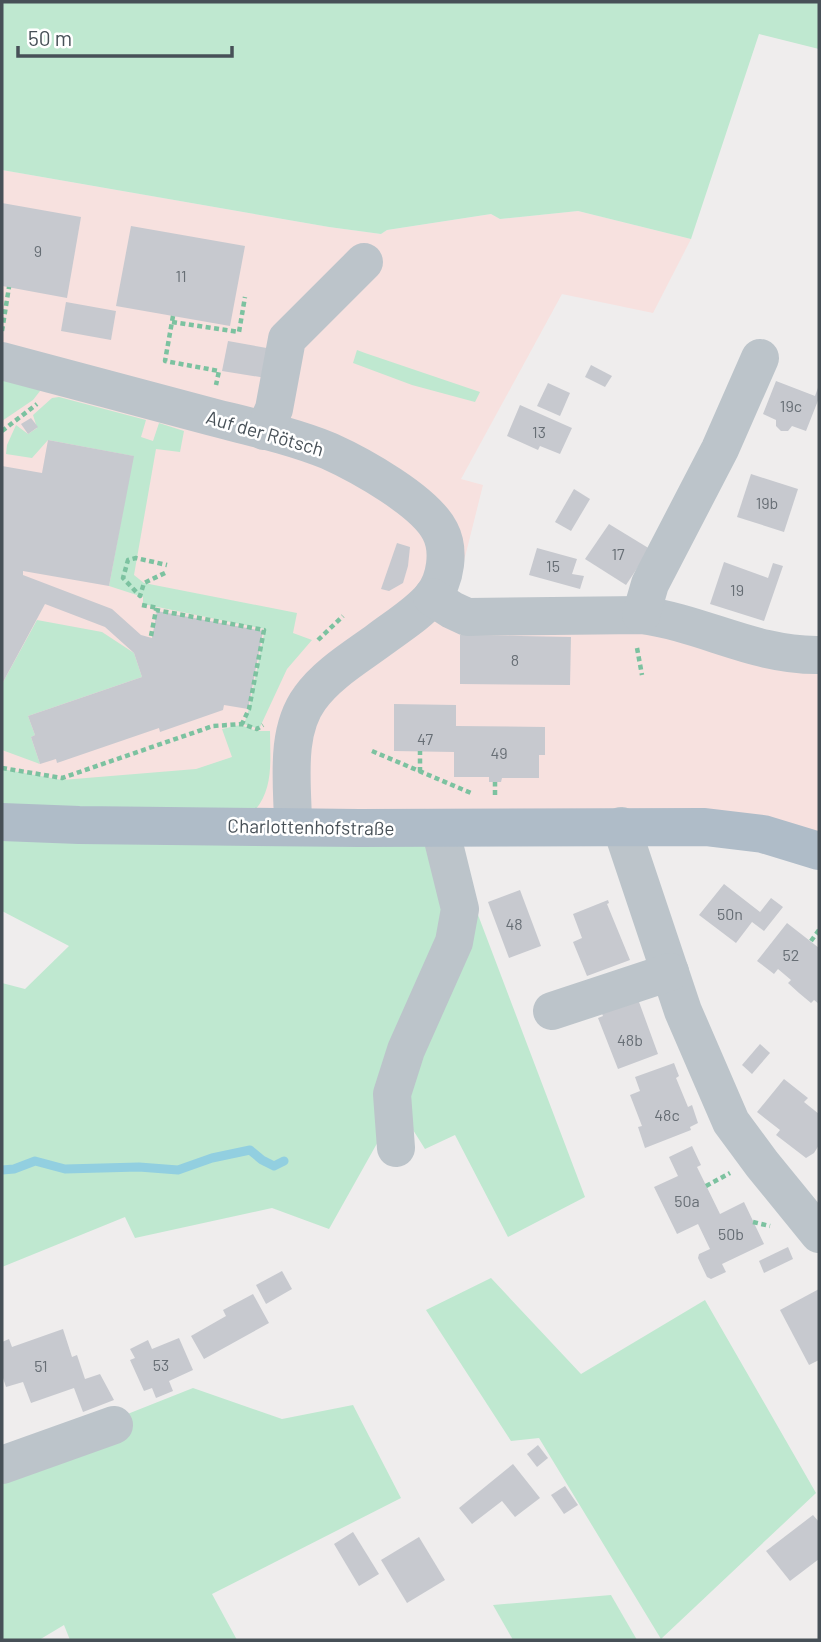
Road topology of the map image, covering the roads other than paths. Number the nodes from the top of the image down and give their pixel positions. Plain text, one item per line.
1 (364, 262) dead end
2 (760, 358) dead end
3 (2, 361) edge
4 (264, 431) junction
5 (432, 597) junction
6 (639, 632) junction
7 (819, 654) edge
8 (2, 822) edge
9 (621, 826) junction
10 (293, 827) junction
11 (440, 828) junction
12 (819, 851) edge
13 (670, 972) junction
14 (552, 1011) dead end
15 (396, 1148) dead end
16 (819, 1234) edge
17 (114, 1425) dead end
18 (2, 1465) edge

1 - 4 street
2 - 6 street
3 - 4 street, Auf der Rötsch
4 - 5 street, Auf der Rötsch
5 - 6 street
5 - 10 street
6 - 7 street
8 - 10 main road, Charlottenhofstraße
9 - 11 main road, Charlottenhofstraße
9 - 12 main road, Charlottenhofstraße
9 - 13 street
10 - 11 main road, Charlottenhofstraße
11 - 15 street
13 - 14 street
13 - 16 street
17 - 18 street

